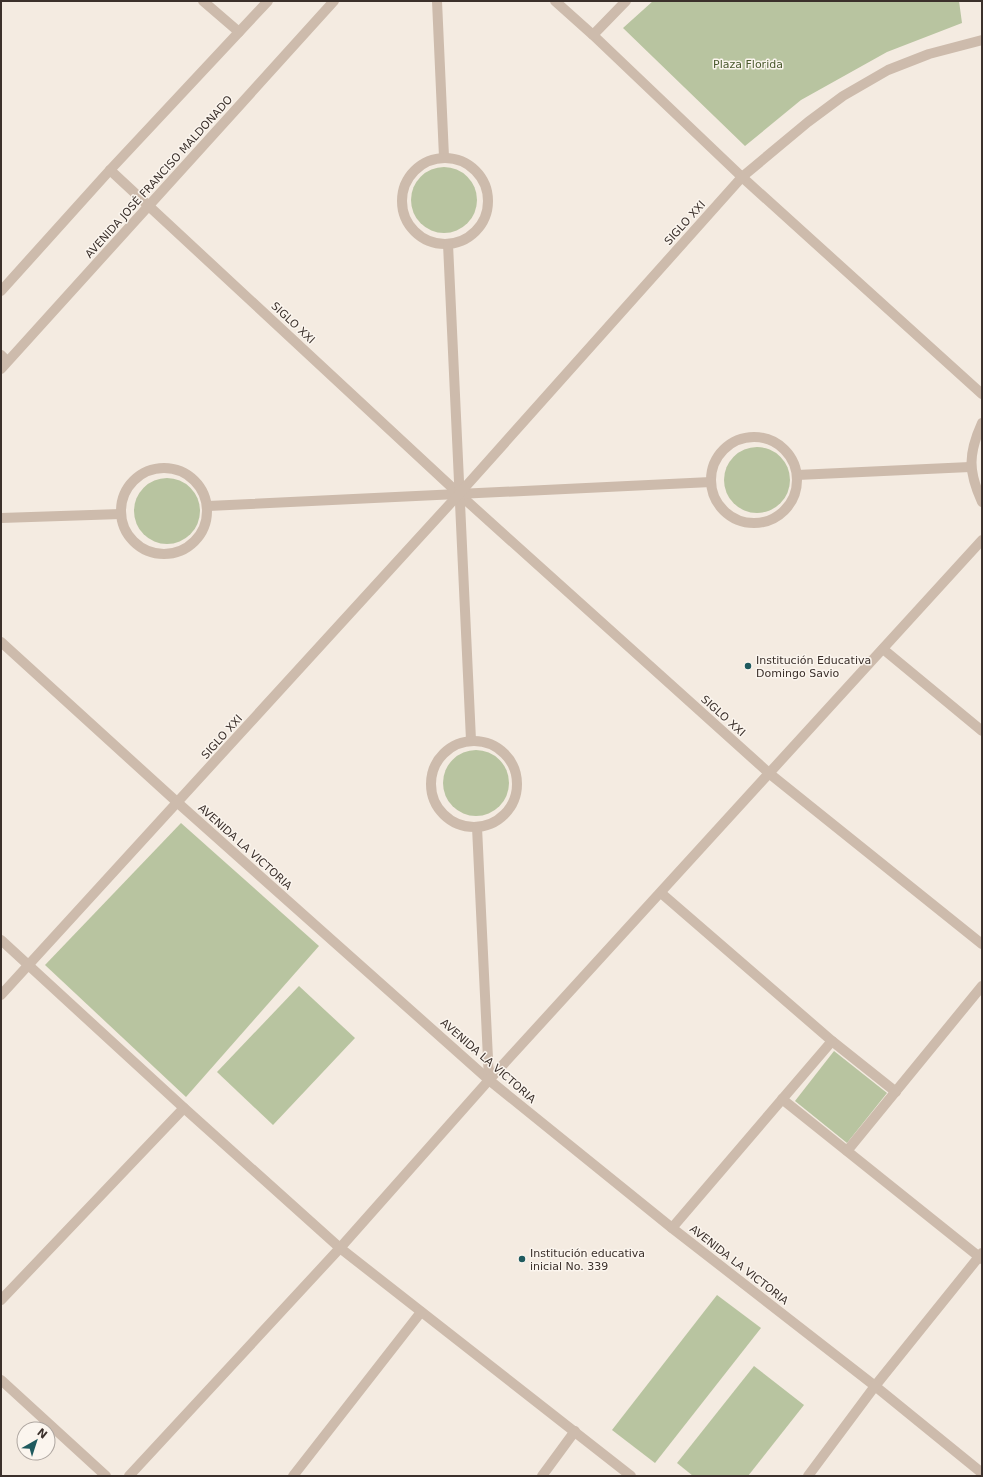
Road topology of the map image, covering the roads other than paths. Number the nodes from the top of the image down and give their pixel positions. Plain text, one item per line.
1 (203, 1) edge
2 (268, 1) edge
3 (334, 1) edge
4 (437, 1) edge
5 (555, 1) edge
6 (626, 1) edge
7 (239, 32) junction
8 (593, 35) junction
9 (982, 40) edge
10 (444, 157) junction
11 (110, 170) junction
12 (742, 177) junction
13 (148, 206) junction
14 (448, 244) junction
15 (1, 291) edge
16 (3, 362) edge
17 (982, 394) edge
18 (982, 423) edge
19 (970, 467) junction
20 (798, 476) junction
21 (711, 482) junction
22 (459, 494) junction
23 (982, 502) edge
24 (208, 506) junction
25 (121, 514) junction
26 (1, 518) edge
27 (982, 540) edge
28 (1, 642) edge
29 (883, 649) junction
30 (982, 731) edge
31 (471, 740) junction
32 (770, 774) junction
33 (178, 803) junction
34 (477, 827) junction
35 (660, 893) junction
36 (1, 940) edge
37 (982, 944) edge
38 (28, 965) junction
39 (982, 986) edge
40 (1, 995) edge
41 (832, 1041) junction
42 (489, 1080) junction
43 (896, 1092) junction
44 (782, 1099) junction
45 (184, 1108) junction
46 (848, 1151) junction
47 (672, 1228) junction
48 (340, 1248) junction
49 (981, 1256) edge
50 (1, 1300) edge
51 (421, 1312) junction
52 (1, 1380) edge
53 (875, 1386) junction
54 (575, 1432) junction
55 (982, 1473) edge
56 (106, 1476) edge
57 (129, 1476) edge
58 (293, 1476) edge
59 (542, 1476) edge
60 (631, 1476) edge
61 (808, 1476) edge

1 - 7 street
2 - 7 street
3 - 13 street, AVENIDA JOSÉ FRANCISO MALDONADO
4 - 10 street
5 - 8 street
6 - 8 street
7 - 11 street
8 - 12 street
9 - 12 street, SIGLO XXI
10 - 14 street
10 - 14 street
11 - 13 street, SIGLO XXI
11 - 15 street
12 - 17 street
12 - 22 street, SIGLO XXI
13 - 16 street, AVENIDA JOSÉ FRANCISO MALDONADO
13 - 22 street, SIGLO XXI
14 - 22 street
18 - 19 street
19 - 20 street
19 - 23 street
20 - 21 street
20 - 21 street
21 - 22 street
22 - 24 street
22 - 31 street
22 - 32 street, SIGLO XXI
22 - 33 street, SIGLO XXI
24 - 25 street
24 - 25 street
25 - 26 street
27 - 29 street
28 - 33 street, AVENIDA LA VICTORIA
29 - 30 street
29 - 32 street
31 - 34 street
31 - 34 street
32 - 35 street
32 - 37 street, SIGLO XXI
33 - 38 street, SIGLO XXI
33 - 42 street, AVENIDA LA VICTORIA
34 - 42 street
35 - 41 street
35 - 42 street
36 - 38 street
38 - 40 street, SIGLO XXI
38 - 45 street
39 - 43 street
41 - 43 street
41 - 44 street
42 - 47 street, AVENIDA LA VICTORIA
42 - 48 street
43 - 46 street
44 - 46 street
44 - 47 street
45 - 48 street
45 - 50 street
46 - 49 street
47 - 53 street, AVENIDA LA VICTORIA
48 - 51 street
48 - 57 street
49 - 53 street
51 - 54 street
51 - 58 street
52 - 56 street
53 - 55 street, AVENIDA LA VICTORIA
53 - 61 street
54 - 59 street
54 - 60 street

